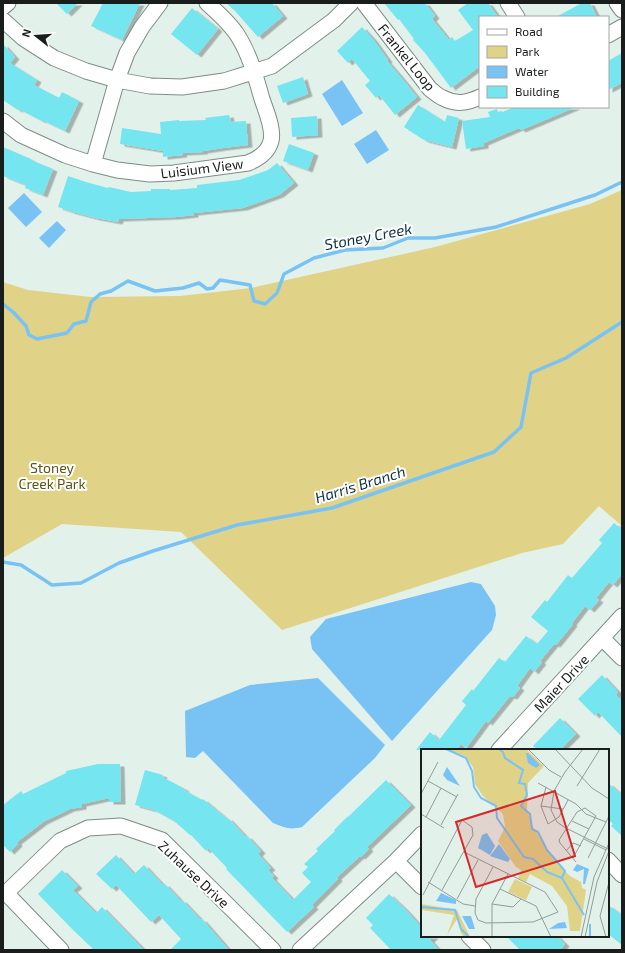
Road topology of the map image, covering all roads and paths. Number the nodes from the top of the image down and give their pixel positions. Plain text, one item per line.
1 (8, 3) edge
2 (160, 3) edge
3 (207, 3) edge
4 (351, 3) edge
5 (364, 3) edge
6 (508, 3) edge
7 (617, 3) edge
8 (3, 7) edge
9 (622, 10) edge
10 (516, 16) edge
11 (3, 20) edge
12 (622, 27) edge
13 (609, 34) edge
14 (254, 72) junction
15 (117, 80) junction
16 (479, 97) edge
17 (3, 121) edge
18 (93, 164) junction
19 (622, 616) edge
20 (602, 638) junction
21 (622, 658) edge
22 (501, 749) edge
23 (421, 835) edge
24 (396, 861) junction
25 (609, 861) edge
26 (622, 875) edge
27 (421, 886) edge
28 (470, 937) edge
29 (61, 950) edge
30 (273, 950) edge
31 (300, 950) edge
32 (483, 950) edge

1 - 8 street
2 - 15 street
3 - 14 street, Luisium View
4 - 14 street
5 - 16 street, Frankel Loop
6 - 10 street
7 - 9 street
11 - 15 street
12 - 13 street
14 - 15 street
14 - 18 street, Luisium View
15 - 18 street
17 - 18 street, Luisium View
19 - 20 street, Maier Drive
20 - 21 street
20 - 22 street, Maier Drive
23 - 24 street
24 - 27 street
24 - 31 street
25 - 26 street
28 - 32 street
29 - 30 street, Zuhause Drive

